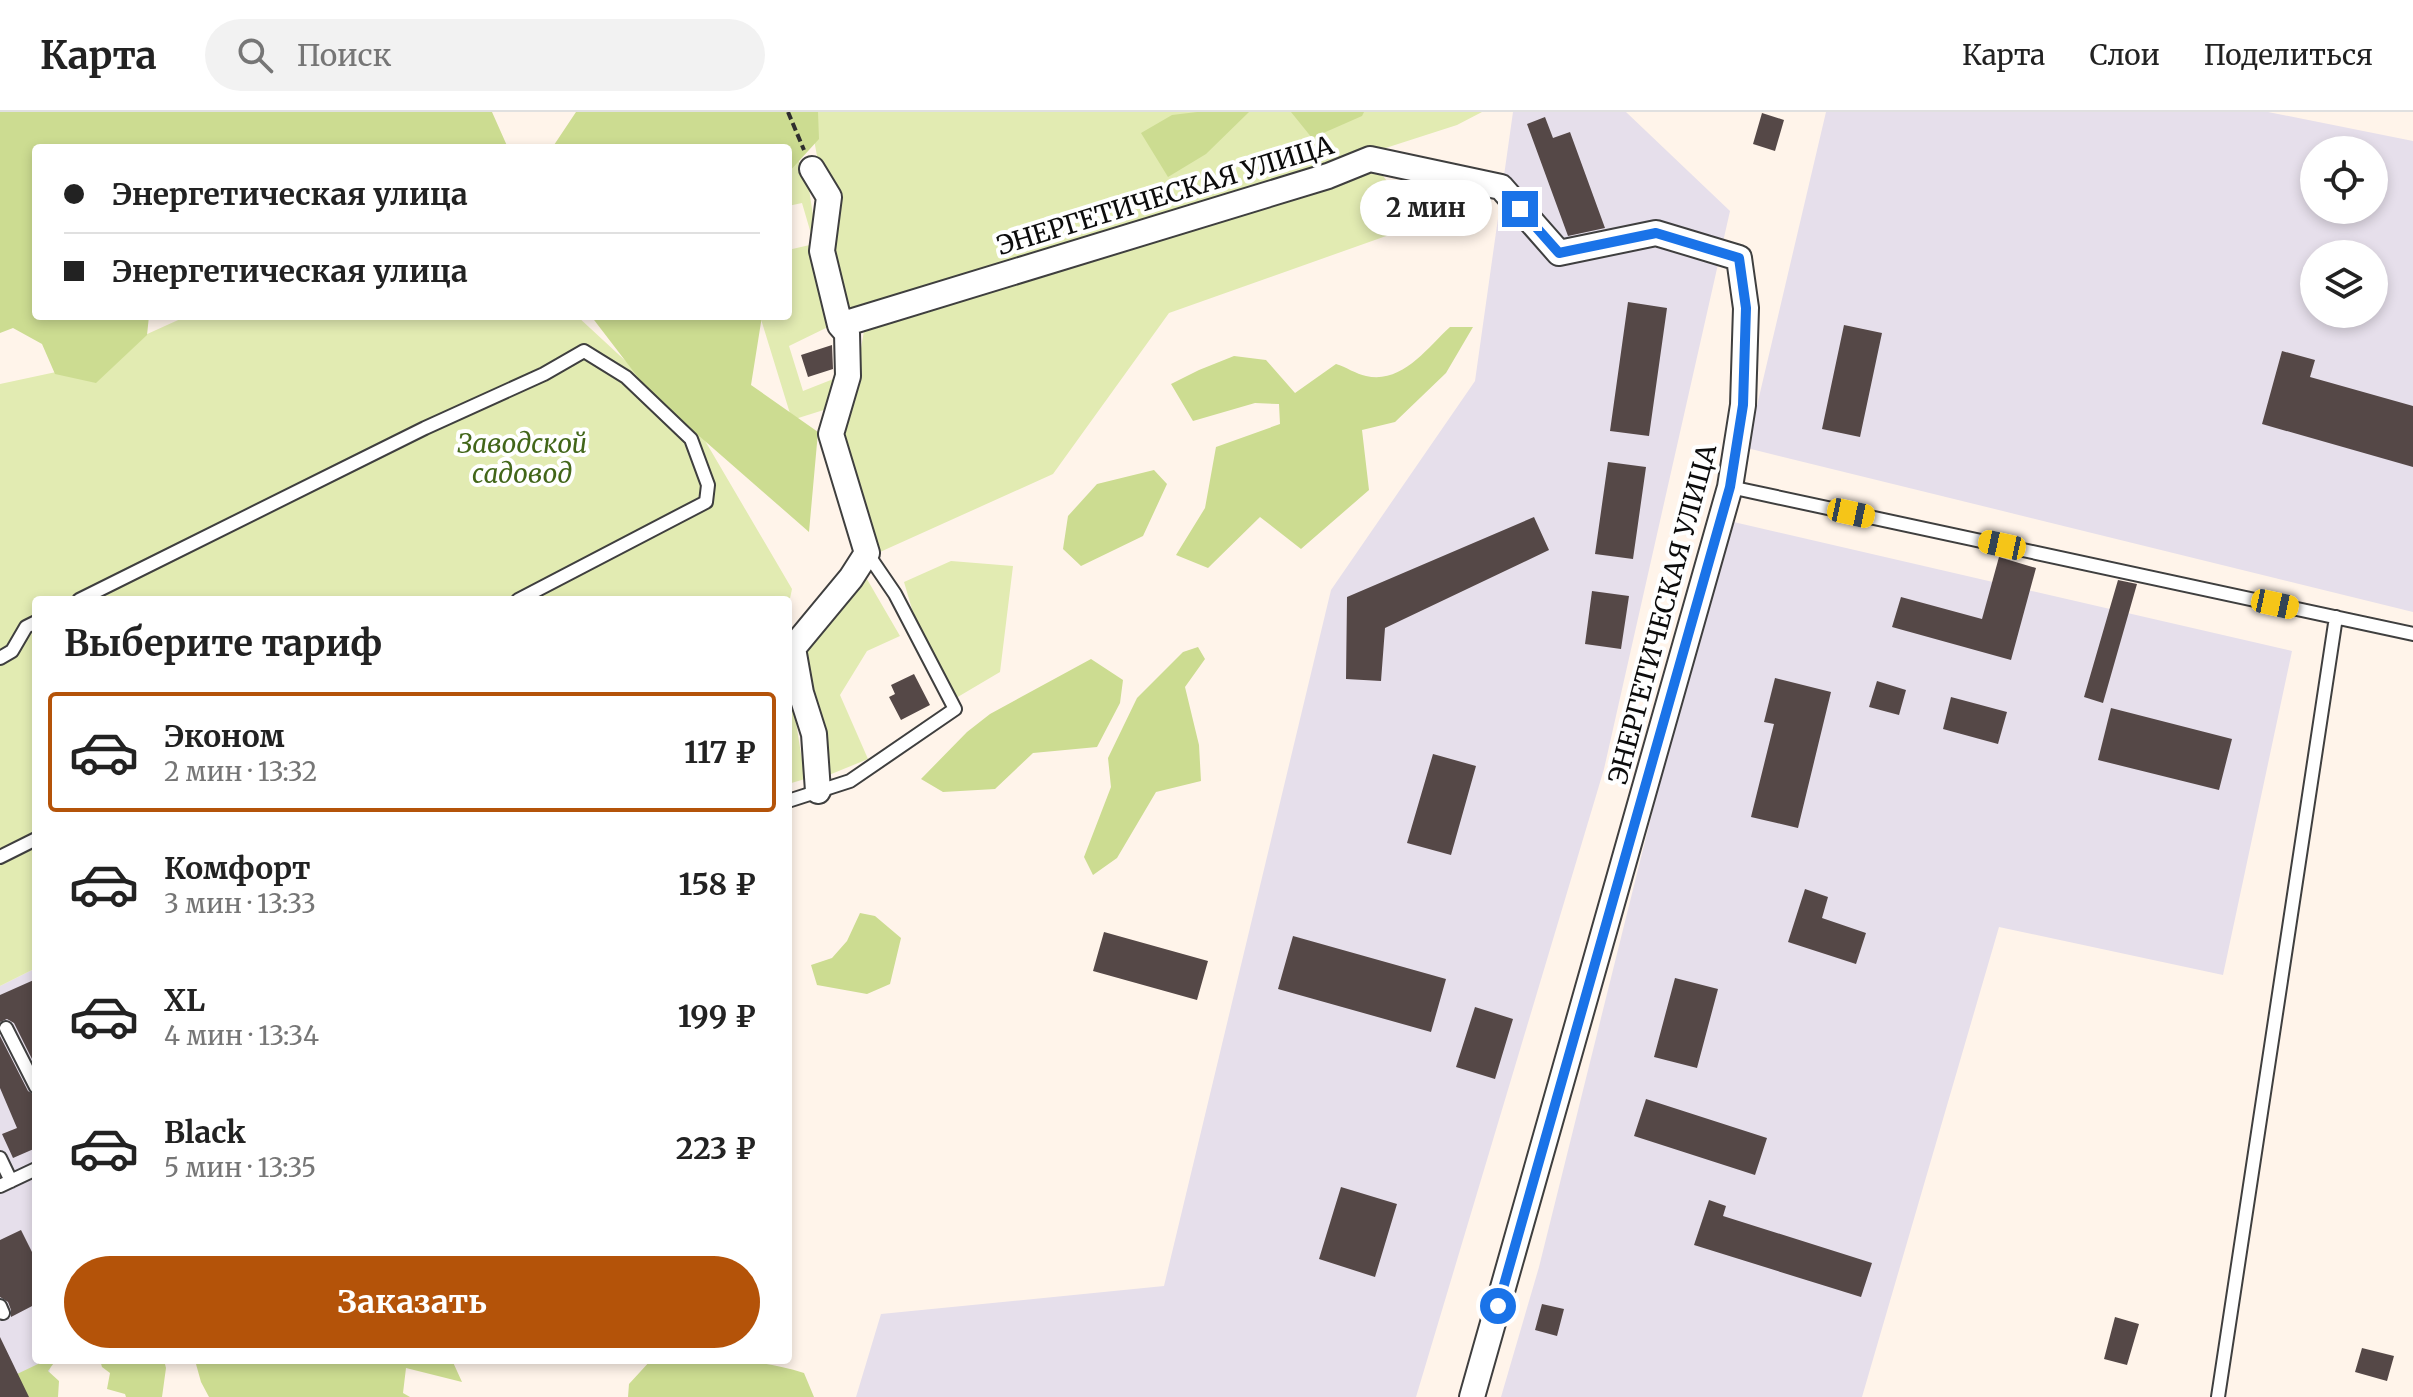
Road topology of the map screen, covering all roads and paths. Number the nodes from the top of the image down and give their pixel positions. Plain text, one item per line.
1 (788, 112) edge
2 (812, 169) joint
3 (840, 325) junction
4 (1730, 487) junction
5 (867, 553) junction
6 (87, 596) edge
7 (526, 596) edge
8 (2336, 617) junction
9 (32, 624) edge
10 (2413, 634) edge
11 (0, 658) edge
12 (818, 791) junction
13 (792, 800) edge
14 (32, 841) edge
15 (0, 857) edge
16 (6, 1028) dead end
17 (32, 1079) edge
18 (0, 1158) edge
19 (32, 1171) edge
20 (6, 1184) edge
21 (1472, 1397) edge
22 (2218, 1397) edge

1 - 2 path
2 - 3 street
3 - 4 street, ЭНЕРГЕТИЧЕСКАЯ УЛИЦА
3 - 5 street
4 - 8 lane
4 - 21 street, ЭНЕРГЕТИЧЕСКАЯ УЛИЦА
5 - 12 street
5 - 12 lane
6 - 7 lane
8 - 10 lane
8 - 22 lane
9 - 11 lane
12 - 13 lane
14 - 15 lane
16 - 17 lane
18 - 20 lane
19 - 20 lane

